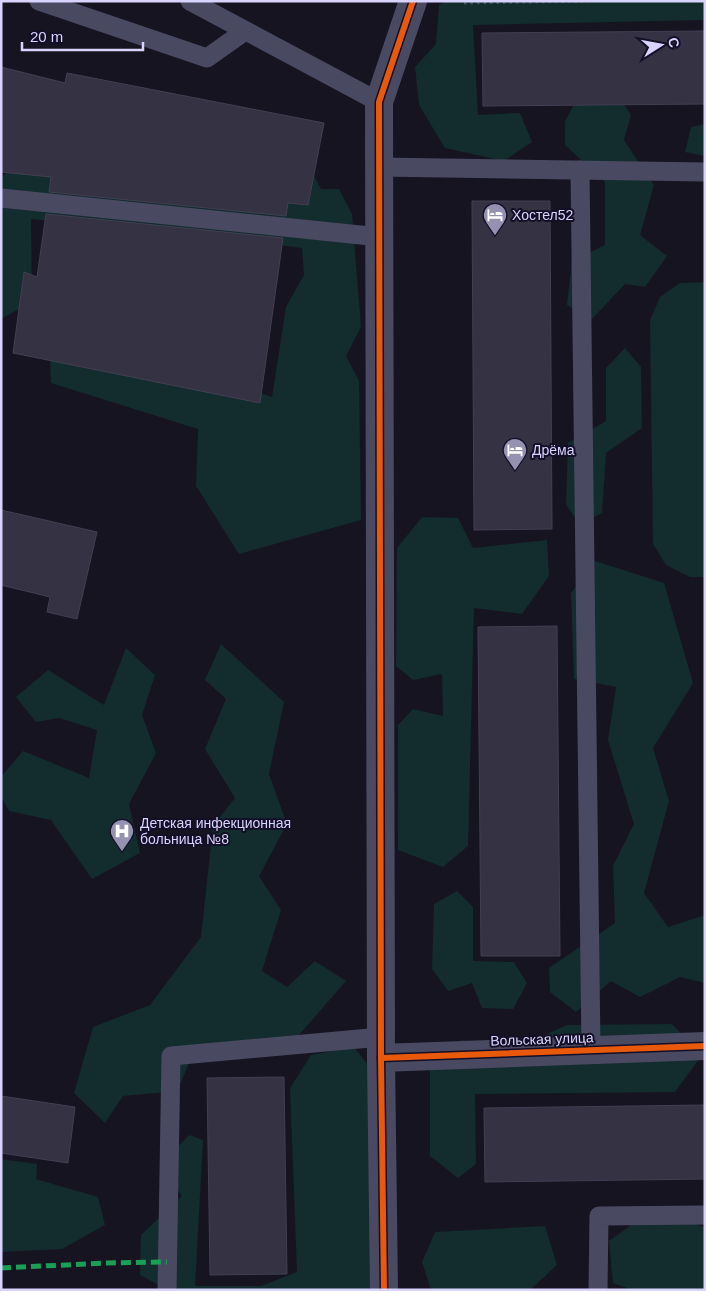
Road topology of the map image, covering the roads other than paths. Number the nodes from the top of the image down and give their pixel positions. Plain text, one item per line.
1 (39, 1) edge
2 (190, 1) edge
3 (413, 1) edge
4 (245, 31) junction
5 (379, 102) junction
6 (379, 167) junction
7 (580, 170) junction
8 (705, 172) edge
9 (1, 198) edge
10 (380, 237) junction
11 (705, 1046) edge
12 (381, 1047) junction
13 (591, 1050) junction
14 (705, 1215) edge
15 (167, 1290) edge
16 (384, 1290) edge
17 (598, 1290) edge

1 - 4 lane
2 - 4 lane
3 - 5 street
4 - 5 lane
5 - 6 street
6 - 7 lane
6 - 10 street
7 - 8 lane
7 - 13 lane
9 - 10 lane
10 - 12 street
11 - 13 street, Вольская улица
12 - 13 street, Вольская улица
12 - 15 lane
12 - 16 street
14 - 17 lane

